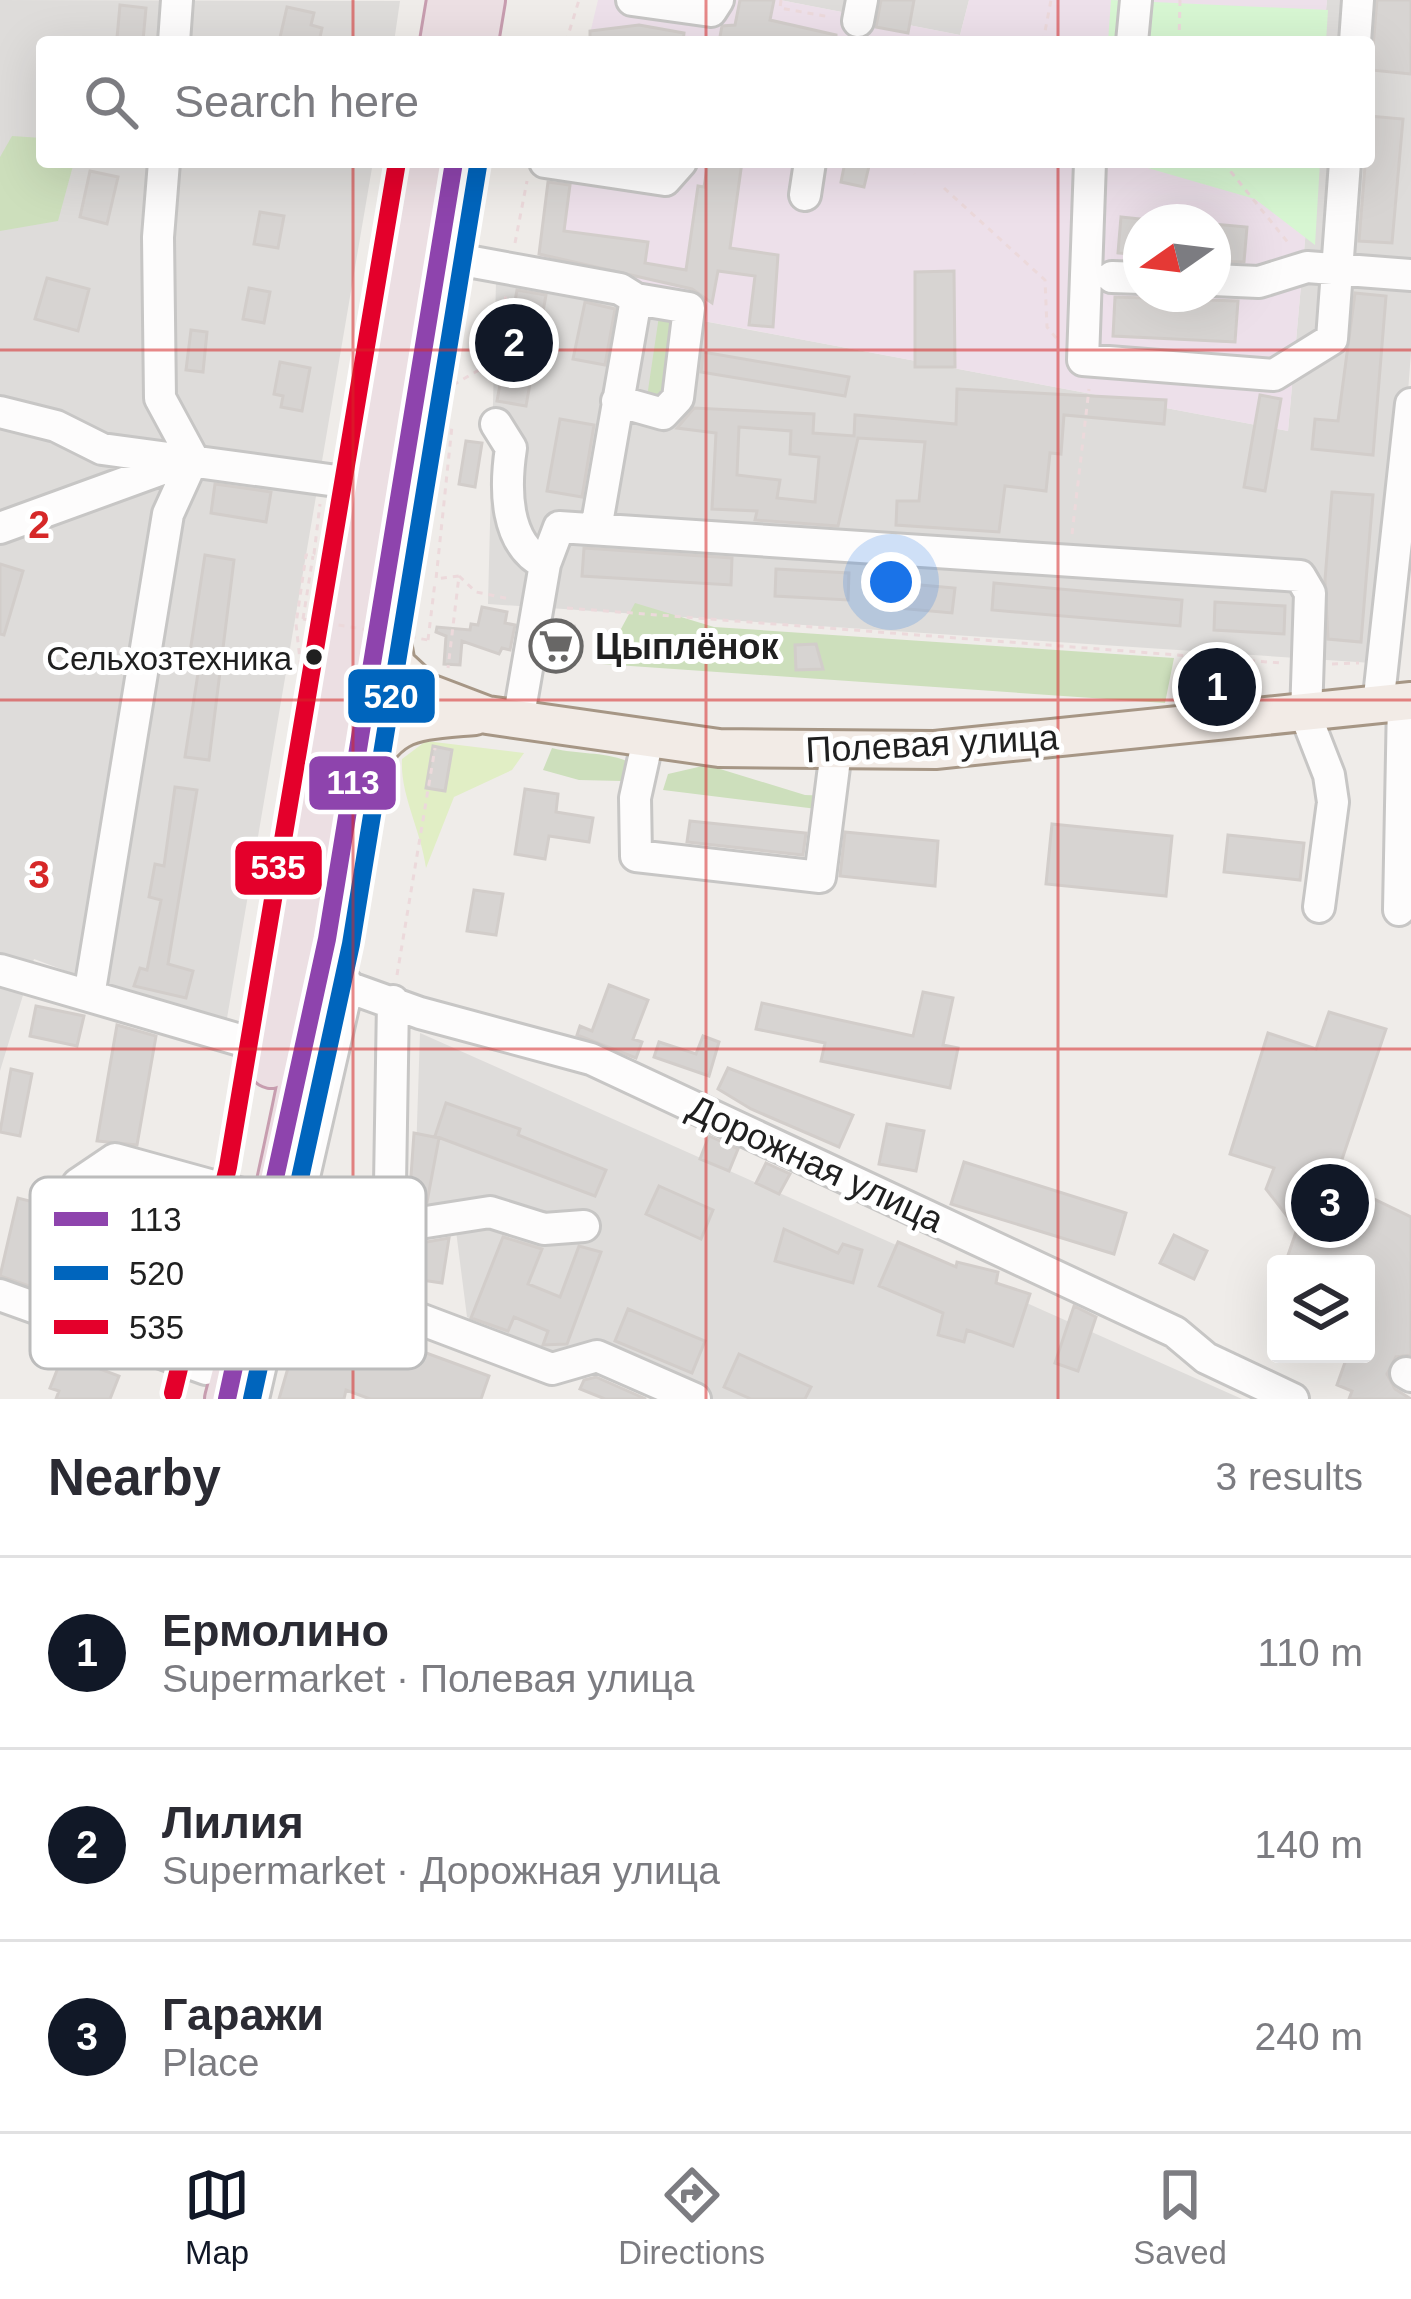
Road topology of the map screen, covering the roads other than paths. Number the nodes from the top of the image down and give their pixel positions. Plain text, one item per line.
1 (177, 0) edge
2 (449, 0) edge
3 (483, 0) edge
4 (632, 0) edge
5 (718, 0) edge
6 (1136, 0) edge
7 (1358, 0) edge
8 (174, 36) edge
9 (443, 36) edge
10 (477, 36) edge
11 (1133, 36) edge
12 (1355, 36) edge
13 (164, 168) edge
14 (420, 168) edge
15 (453, 168) edge
16 (585, 168) edge
17 (676, 168) edge
18 (809, 168) edge
19 (1090, 168) edge
20 (1344, 168) edge
21 (806, 195) dead end
22 (473, 262) dead end
23 (1321, 269) junction
24 (1411, 275) edge
25 (1231, 281) edge
26 (636, 298) junction
27 (616, 401) junction
28 (1411, 404) edge
29 (0, 412) edge
30 (496, 424) dead end
31 (193, 459) junction
32 (366, 485) junction
33 (1408, 492) edge
34 (0, 528) edge
35 (596, 529) junction
36 (388, 561) junction
37 (545, 564) junction
38 (1397, 703) edge
39 (1306, 716) junction
40 (503, 718) junction
41 (648, 739) junction
42 (836, 751) junction
43 (347, 809) junction
44 (1319, 907) dead end
45 (1400, 910) dead end
46 (0, 970) edge
47 (333, 981) junction
48 (89, 996) junction
49 (393, 1001) junction
50 (274, 1049) junction
51 (88, 1177) edge
52 (181, 1177) edge
53 (250, 1177) edge
54 (280, 1177) edge
55 (295, 1177) edge
56 (389, 1177) edge
57 (426, 1222) edge
58 (584, 1226) dead end
59 (0, 1294) edge
60 (30, 1308) edge
61 (426, 1321) edge
62 (166, 1369) edge
63 (259, 1369) edge
64 (210, 1389) edge
65 (253, 1399) edge
66 (695, 1399) edge
67 (1293, 1399) edge

1 - 8 street
2 - 9 highway
3 - 10 highway
4 - 5 street
6 - 11 street
7 - 12 street
13 - 31 street
14 - 32 highway
15 - 36 highway
16 - 17 street
18 - 21 street
19 - 23 street
20 - 23 street
22 - 26 street
23 - 24 street
23 - 25 street
26 - 27 street
26 - 27 street
27 - 35 street
28 - 33 street
29 - 31 street
30 - 37 street
31 - 32 street
31 - 34 street
31 - 48 street
32 - 50 highway
33 - 38 street
35 - 37 street
35 - 39 street
36 - 40 main road
36 - 43 highway
37 - 40 street
38 - 39 main road, Полевая улица
38 - 45 street
39 - 42 main road, Полевая улица
39 - 44 street
40 - 41 main road, Полевая улица
40 - 43 main road
41 - 42 main road, Полевая улица
41 - 42 street
43 - 47 highway
46 - 48 street
47 - 49 street, Дорожная улица
47 - 54 highway
47 - 55 street
48 - 50 street
49 - 56 street
49 - 67 street, Дорожная улица
50 - 53 highway
51 - 52 street
57 - 58 street
59 - 60 street
61 - 66 street
62 - 64 street
63 - 65 street

